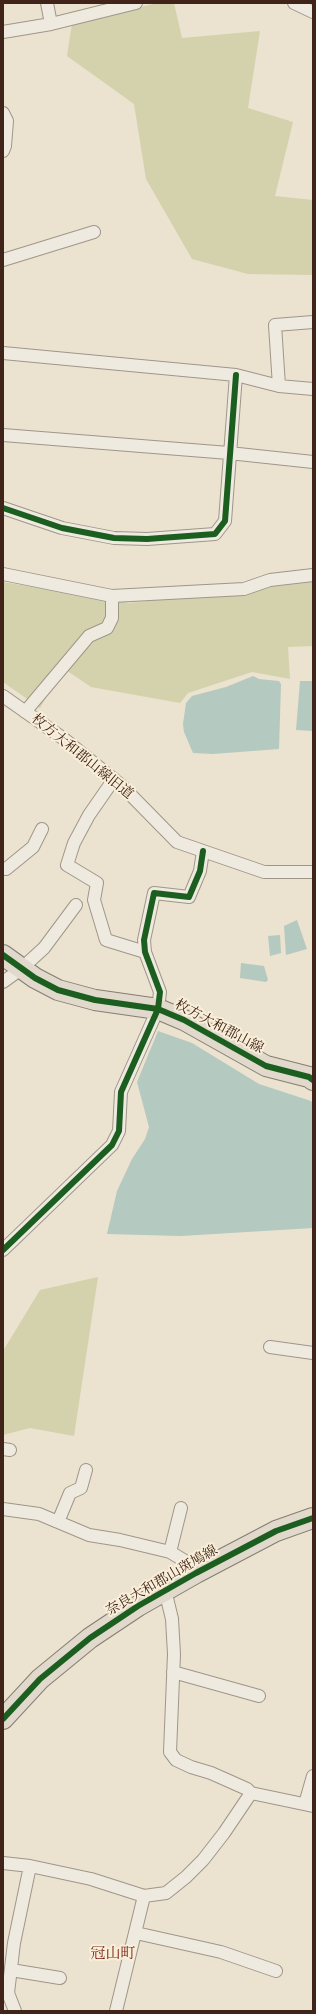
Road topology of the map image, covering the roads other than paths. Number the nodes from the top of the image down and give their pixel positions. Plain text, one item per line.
1 (47, 3) edge
2 (132, 3) edge
3 (294, 3) edge
4 (313, 12) edge
5 (51, 24) junction
6 (3, 32) edge
7 (3, 114) edge
8 (3, 151) edge
9 (94, 232) dead end
10 (3, 260) edge
11 (313, 322) edge
12 (3, 353) edge
13 (236, 375) junction
14 (279, 386) junction
15 (313, 389) edge
16 (3, 435) edge
17 (230, 453) junction
18 (313, 462) edge
19 (3, 508) edge
20 (3, 574) edge
21 (313, 575) edge
22 (112, 596) junction
23 (3, 696) edge
24 (25, 712) junction
25 (114, 780) junction
26 (42, 829) dead end
27 (203, 851) junction
28 (3, 868) edge
29 (313, 872) edge
30 (76, 906) dead end
31 (145, 952) junction
32 (3, 955) edge
33 (21, 969) junction
34 (3, 982) edge
35 (158, 1009) junction
36 (313, 1080) edge
37 (3, 1250) edge
38 (270, 1347) dead end
39 (313, 1352) edge
40 (86, 1470) dead end
41 (181, 1508) dead end
42 (3, 1509) edge
43 (313, 1518) edge
44 (58, 1522) junction
45 (170, 1552) junction
46 (196, 1573) junction
47 (165, 1590) junction
48 (173, 1672) junction
49 (259, 1696) dead end
50 (3, 1719) edge
51 (313, 1776) edge
52 (251, 1793) junction
53 (309, 1805) edge
54 (3, 1863) edge
55 (30, 1866) junction
56 (144, 1896) junction
57 (136, 1933) junction
58 (9, 1941) edge
59 (11, 1970) junction
60 (276, 1971) dead end
61 (60, 1978) dead end
62 (15, 2011) edge
63 (116, 2011) edge

1 - 5 street
2 - 5 street
3 - 4 street
5 - 6 street
7 - 8 street
9 - 10 street
11 - 14 street
12 - 13 street
13 - 14 street
13 - 17 street
14 - 15 street
16 - 17 street
17 - 18 street
17 - 19 street
20 - 22 street
21 - 22 street
22 - 24 street
23 - 24 street, 枚方大和郡山線旧道
24 - 25 street, 枚方大和郡山線旧道
25 - 27 street, 枚方大和郡山線旧道
25 - 31 street
26 - 28 street
27 - 29 street, 枚方大和郡山線旧道
27 - 31 street
30 - 33 street
31 - 35 street
32 - 33 main road, 枚方大和郡山線
33 - 34 street
33 - 35 main road, 枚方大和郡山線
35 - 36 main road, 枚方大和郡山線
35 - 37 street
38 - 39 street
40 - 44 street
41 - 45 street
42 - 44 street
43 - 46 main road, 奈良大和郡山斑鳩線
44 - 45 street
45 - 46 street
46 - 47 main road, 奈良大和郡山斑鳩線
47 - 48 street
47 - 50 main road, 奈良大和郡山斑鳩線
48 - 49 street
48 - 52 street
51 - 53 street
52 - 53 street
52 - 56 street
54 - 55 street
55 - 56 street
55 - 58 street
56 - 57 street
57 - 60 street
57 - 63 street
58 - 59 street
59 - 61 street
59 - 62 street

